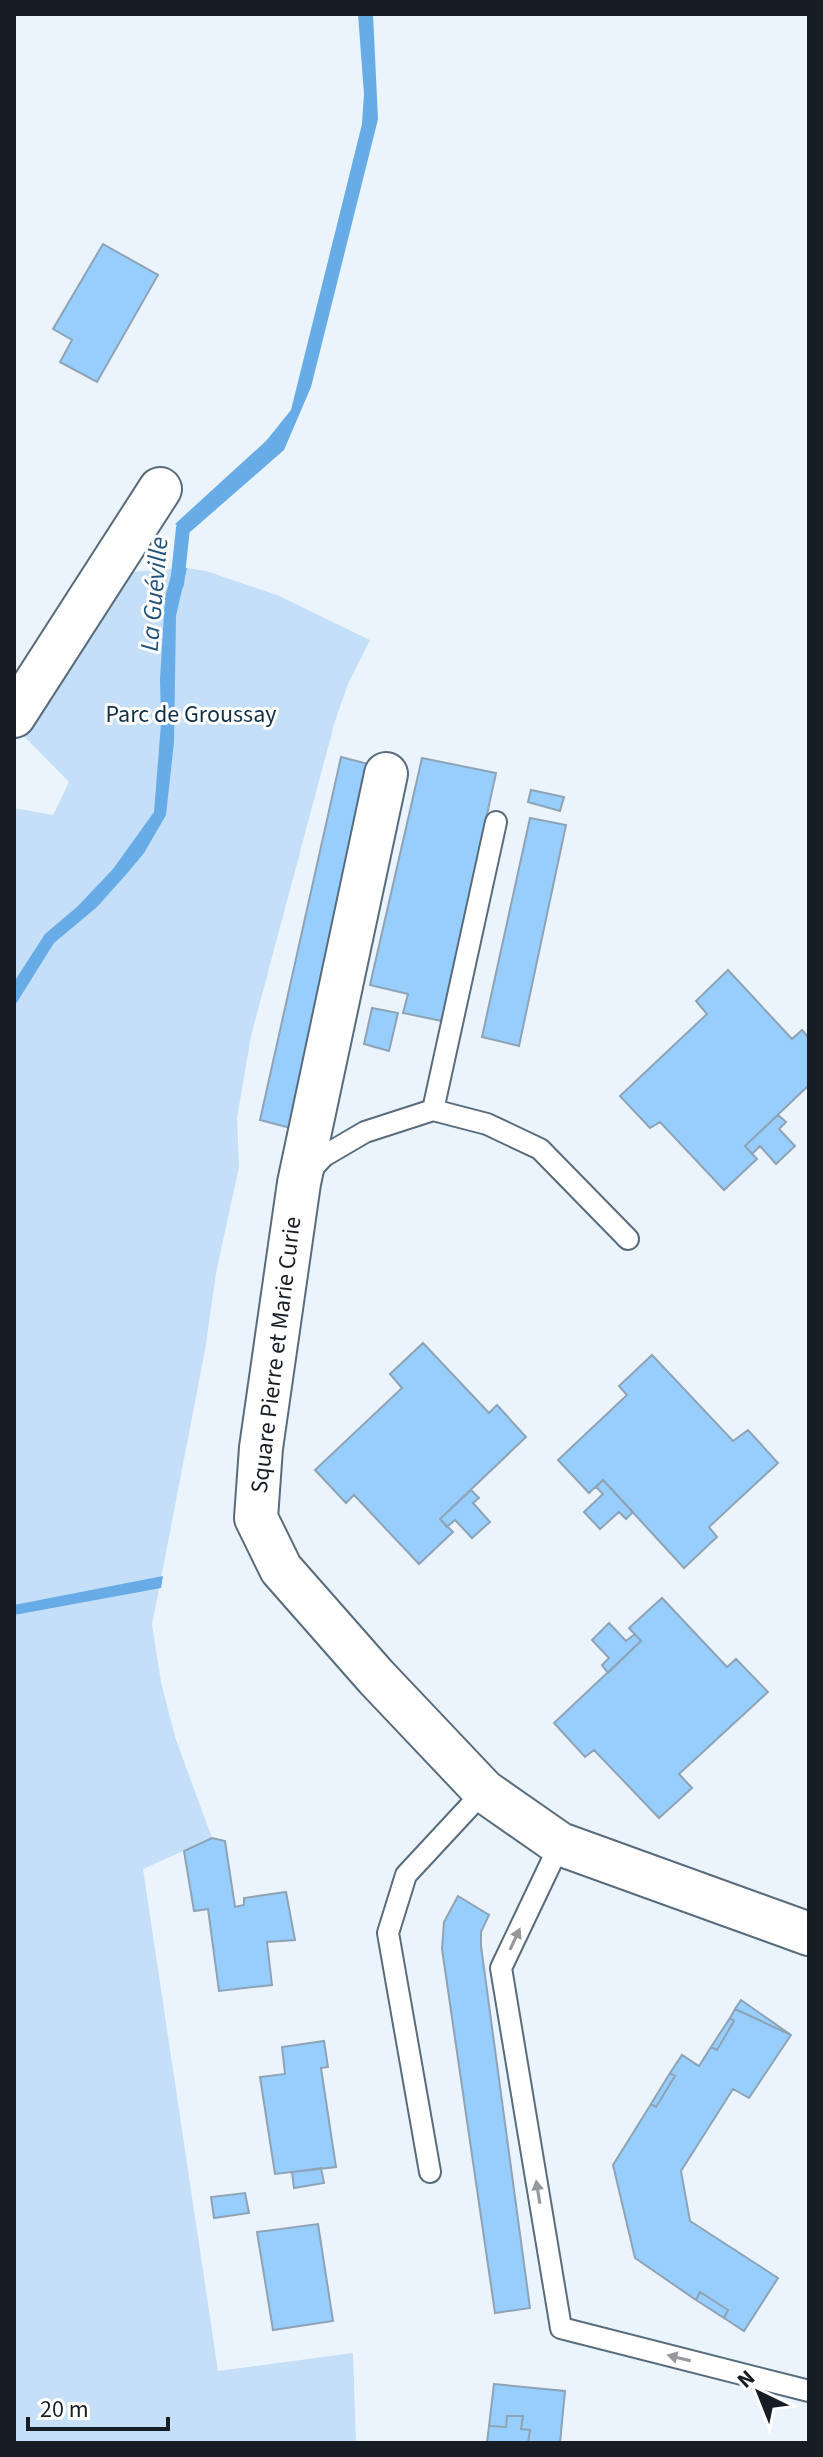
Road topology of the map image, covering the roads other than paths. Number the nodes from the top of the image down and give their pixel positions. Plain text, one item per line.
1 (160, 489) dead end
2 (14, 716) edge
3 (386, 774) dead end
4 (496, 822) dead end
5 (433, 1110) junction
6 (299, 1183) junction
7 (628, 1239) dead end
8 (484, 1791) junction
9 (560, 1844) junction
10 (809, 1934) edge
11 (430, 2172) dead end
12 (809, 2391) edge

1 - 2 street
3 - 6 street, Square Pierre et Marie Curie
4 - 5 lane
5 - 6 lane
5 - 7 lane
6 - 8 street, Square Pierre et Marie Curie
8 - 9 street, Square Pierre et Marie Curie
8 - 11 lane
9 - 10 street, Square Pierre et Marie Curie
12 -> 9 lane

